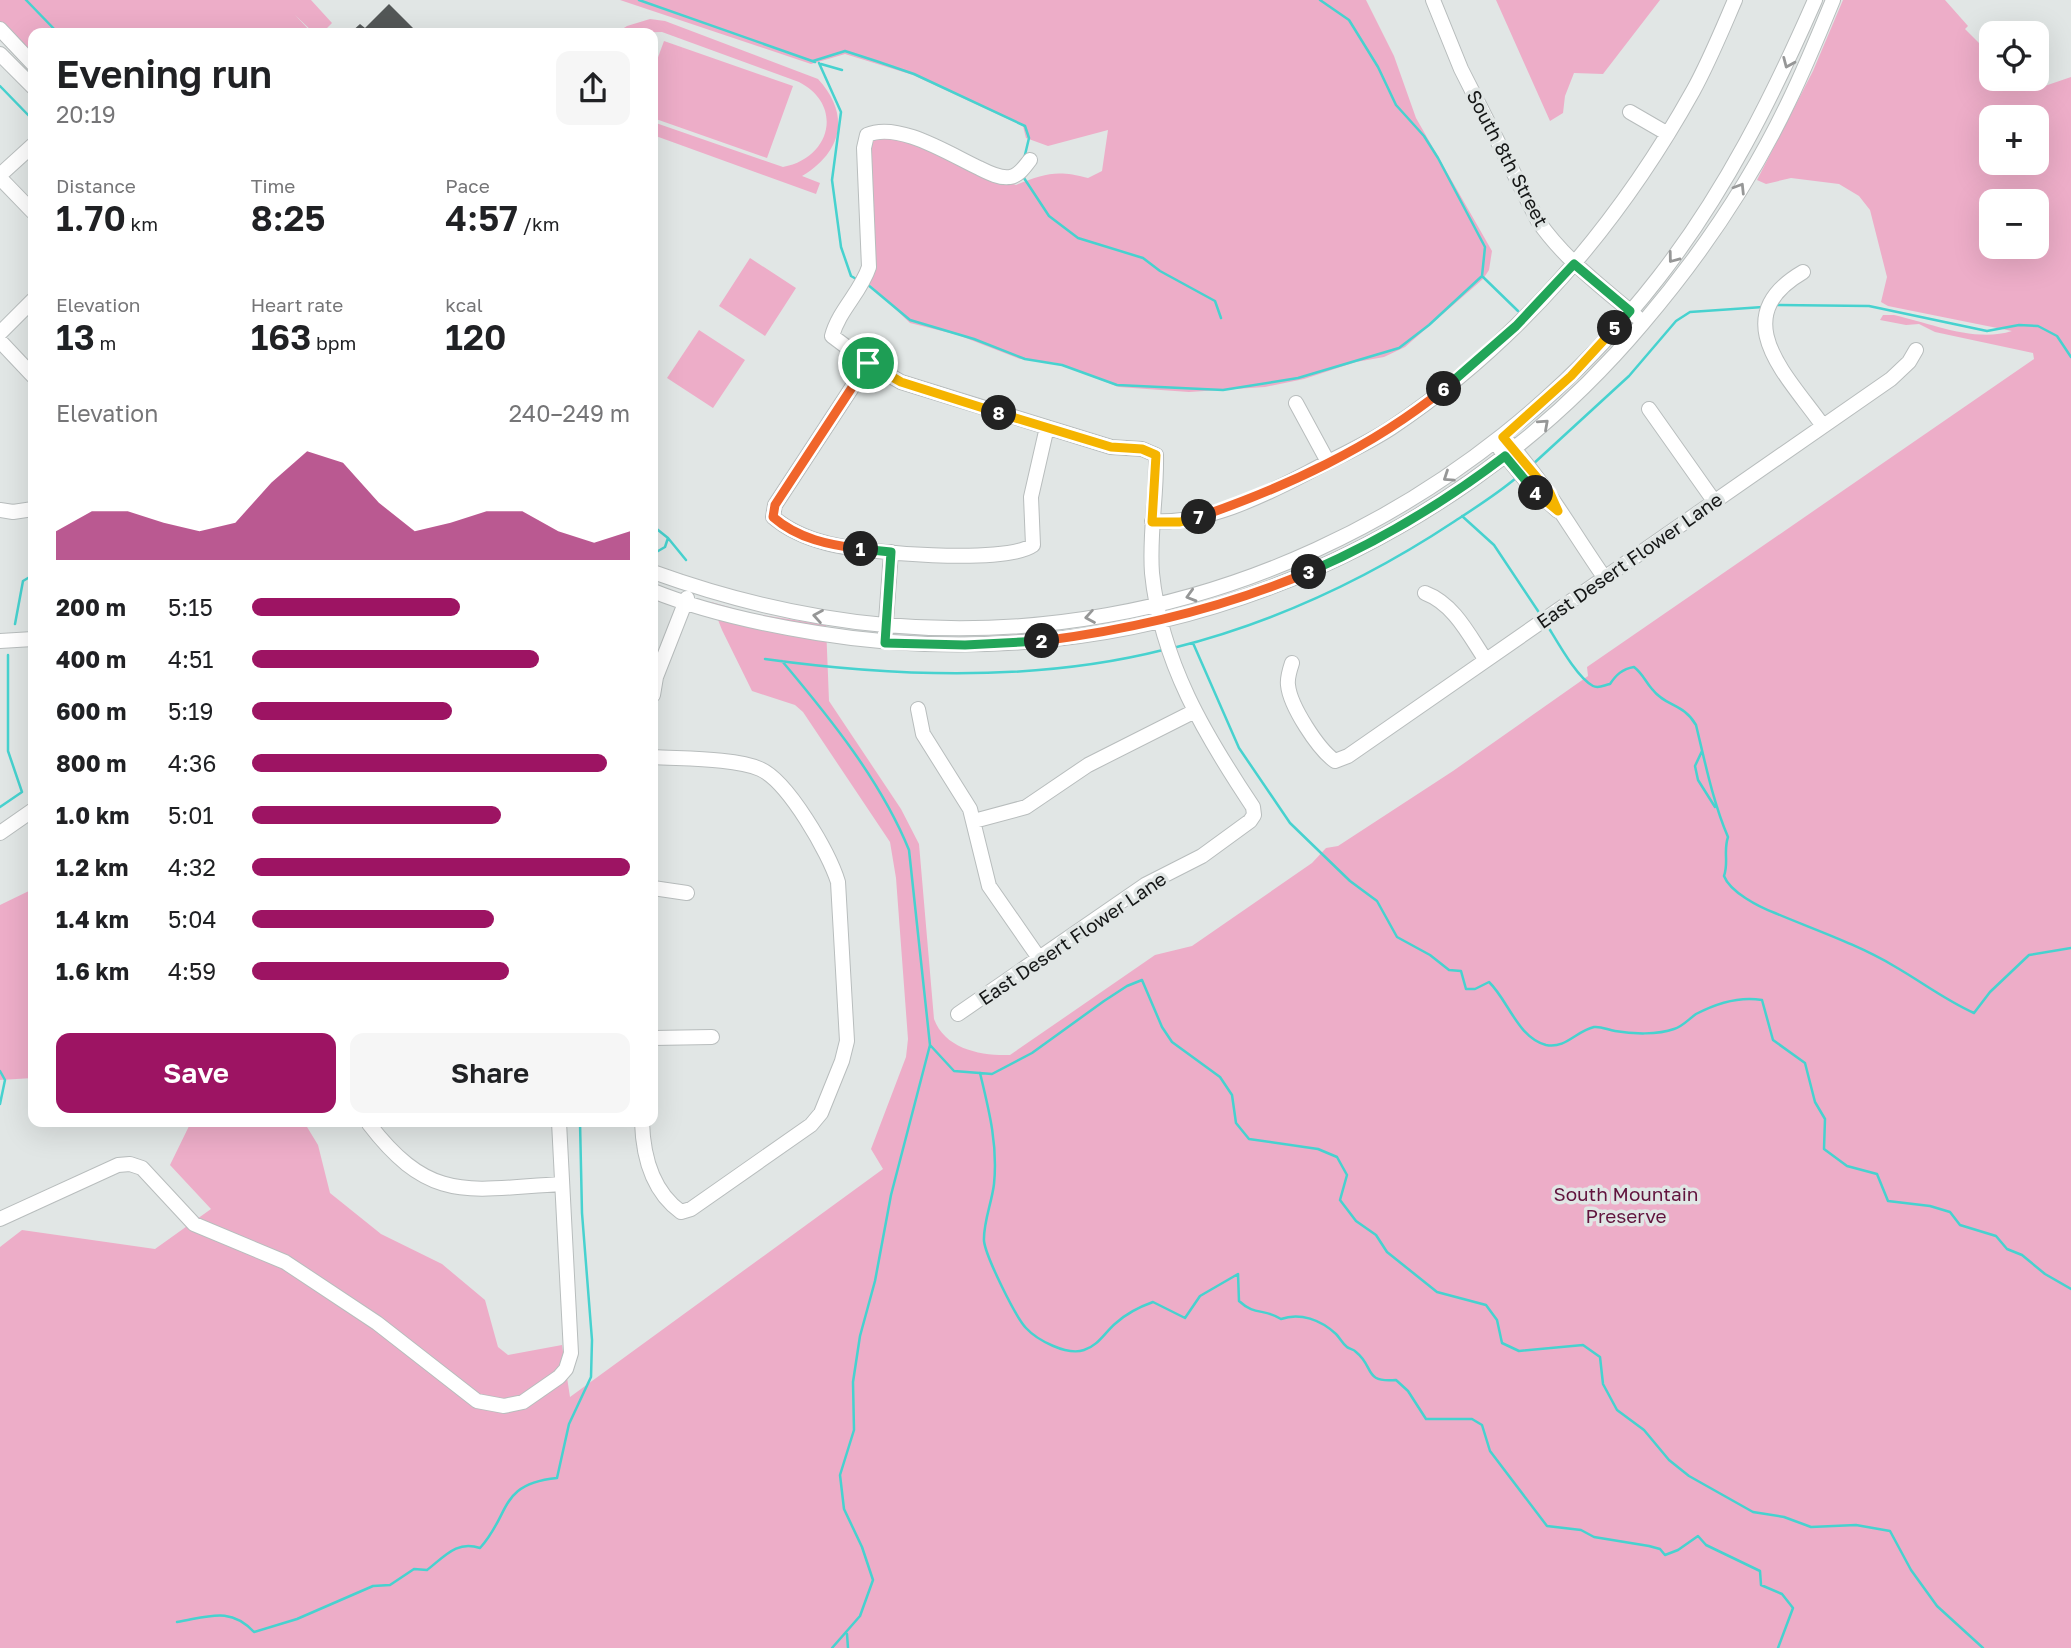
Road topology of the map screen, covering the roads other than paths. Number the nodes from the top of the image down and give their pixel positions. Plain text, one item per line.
1 (1433, 0) edge
2 (1735, 0) edge
3 (1815, 0) edge
4 (1833, 0) edge
5 (0, 29) edge
6 (0, 54) edge
7 (28, 59) edge
8 (28, 82) edge
9 (1630, 112) dead end
10 (1668, 134) junction
11 (28, 150) edge
12 (1030, 160) dead end
13 (0, 177) edge
14 (28, 207) edge
15 (1574, 264) junction
16 (1803, 272) dead end
17 (28, 305) edge
18 (1630, 311) junction
19 (1644, 323) junction
20 (0, 333) edge
21 (0, 341) edge
22 (1916, 350) dead end
23 (868, 363) junction
24 (28, 371) edge
25 (1296, 403) dead end
26 (1649, 409) dead end
27 (1824, 426) junction
28 (1047, 427) junction
29 (1499, 440) junction
30 (1510, 452) junction
31 (1328, 462) junction
32 (1714, 501) junction
33 (0, 510) edge
34 (28, 510) edge
35 (1152, 522) junction
36 (1320, 549) junction
37 (891, 552) junction
38 (1325, 565) junction
39 (658, 574) edge
40 (1604, 577) junction
41 (689, 585) junction
42 (658, 593) edge
43 (1425, 593) dead end
44 (685, 604) junction
45 (1157, 604) junction
46 (1160, 621) junction
47 (886, 625) junction
48 (28, 639) edge
49 (0, 641) edge
50 (885, 643) junction
51 (1485, 659) junction
52 (1292, 663) dead end
53 (658, 672) edge
54 (918, 709) dead end
55 (1194, 712) junction
56 (658, 757) edge
57 (28, 813) edge
58 (974, 821) junction
59 (0, 833) edge
60 (658, 889) edge
61 (687, 893) dead end
62 (1039, 958) junction
63 (958, 1014) dead end
64 (712, 1037) dead end
65 (658, 1038) edge
66 (372, 1127) edge
67 (559, 1127) edge
68 (642, 1127) edge
69 (561, 1184) junction
70 (0, 1219) edge

1 - 15 street, South 8th Street
2 - 10 street
3 -> 18 street
19 -> 4 street
5 - 7 street
6 - 8 street
9 - 10 street
10 - 15 street
11 - 13 street
12 - 23 street
13 - 14 street
15 - 18 street, South 8th Street
15 - 31 street
16 - 27 street
17 - 20 street
18 - 19 street, South 8th Street
18 - 29 street
30 -> 19 street
21 - 24 street
22 - 27 street, East Desert Flower Lane
23 - 28 street
23 - 37 street
25 - 31 street
26 - 32 street
27 - 32 street, East Desert Flower Lane
28 - 35 street
28 - 37 street
29 - 30 street
29 -> 36 street
30 - 38 street
30 - 40 street
31 - 35 street
32 - 40 street, East Desert Flower Lane
33 - 34 street
35 - 45 street
36 - 38 street
36 -> 45 street
37 - 47 street
38 - 46 street
39 - 41 street
40 - 51 street, East Desert Flower Lane
41 - 44 street
47 -> 41 street
42 - 44 street
43 - 51 street
44 - 50 street
44 - 53 street
45 - 46 street
45 -> 47 street
46 - 50 street
46 - 55 street
47 - 50 street
48 - 49 street
51 - 52 street, East Desert Flower Lane
54 - 58 street
55 - 58 street
55 - 62 street, East Desert Flower Lane
56 - 68 street
57 - 59 street
58 - 62 street
60 - 61 street
62 - 63 street, East Desert Flower Lane
64 - 65 street
66 - 69 street
67 - 69 street
69 - 70 street

